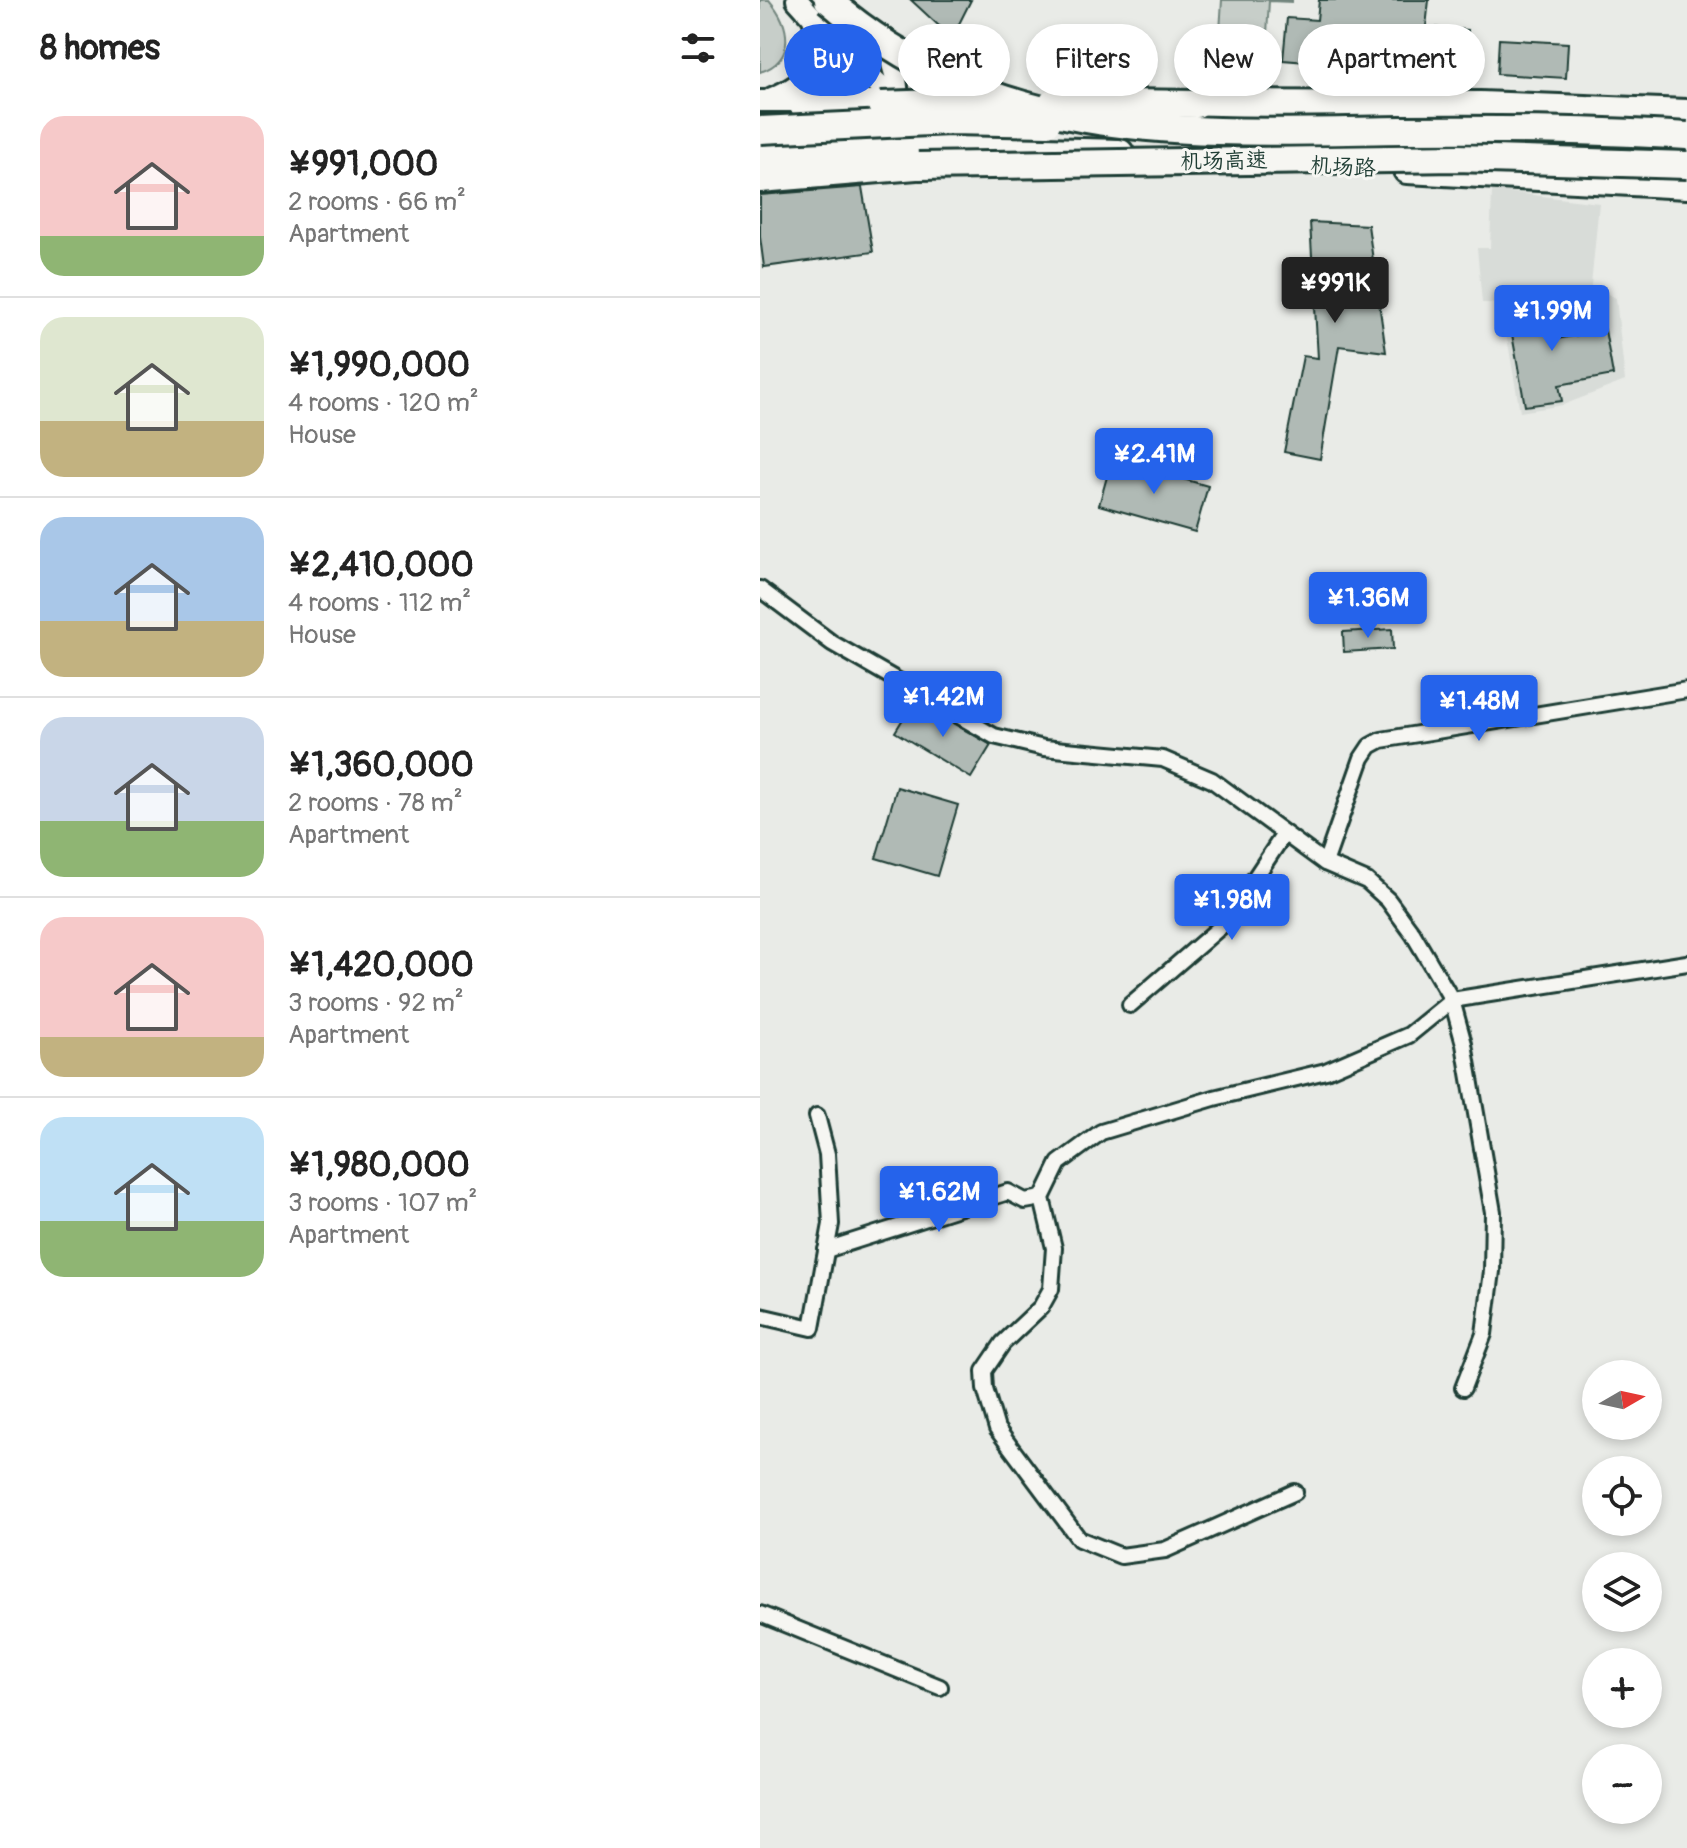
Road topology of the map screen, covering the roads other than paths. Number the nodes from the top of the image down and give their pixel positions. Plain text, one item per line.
1 (797, 0) edge
2 (845, 0) edge
3 (820, 9) edge
4 (885, 39) junction
5 (799, 101) junction
6 (899, 101) junction
7 (762, 104) edge
8 (1032, 105) junction
9 (1687, 113) edge
10 (760, 130) edge
11 (1687, 135) edge
12 (1028, 148) junction
13 (974, 149) junction
14 (853, 151) junction
15 (797, 154) junction
16 (760, 156) edge
17 (1687, 165) edge
18 (918, 166) junction
19 (760, 168) edge
20 (760, 179) edge
21 (1687, 185) edge
22 (760, 589) edge
23 (1687, 690) edge
24 (1284, 834) junction
25 (1325, 863) junction
26 (1687, 963) edge
27 (1452, 1000) junction
28 (1130, 1005) dead end
29 (817, 1116) dead end
30 (1042, 1198) junction
31 (826, 1250) junction
32 (760, 1316) edge
33 (1463, 1388) dead end
34 (1295, 1492) dead end
35 (760, 1614) edge
36 (940, 1687) dead end

1 - 3 main road
2 - 4 main road
3 - 6 main road
3 - 7 main road
3 - 11 highway, 机场高速, bridge
4 - 6 main road
4 - 8 main road
5 - 6 main road
5 - 7 main road
5 - 15 highway
6 - 8 main road
6 - 13 main road
6 - 14 main road
7 - 9 highway, bridge
8 - 11 main road
8 - 12 highway
10 - 11 highway, bridge
12 - 13 highway, 机场路
12 - 21 highway, 机场路
13 - 14 highway, 机场路
14 - 15 highway, 机场路
15 - 16 highway, 机场路
17 - 18 highway, 机场高速, bridge
18 - 19 highway, 机场高速
18 - 20 highway
22 - 24 street
23 - 25 street
24 - 25 street
24 - 28 street
25 - 27 street
26 - 27 street
27 - 30 street
27 - 33 street
29 - 31 street
30 - 31 street
30 - 34 street
31 - 32 street
35 - 36 street

